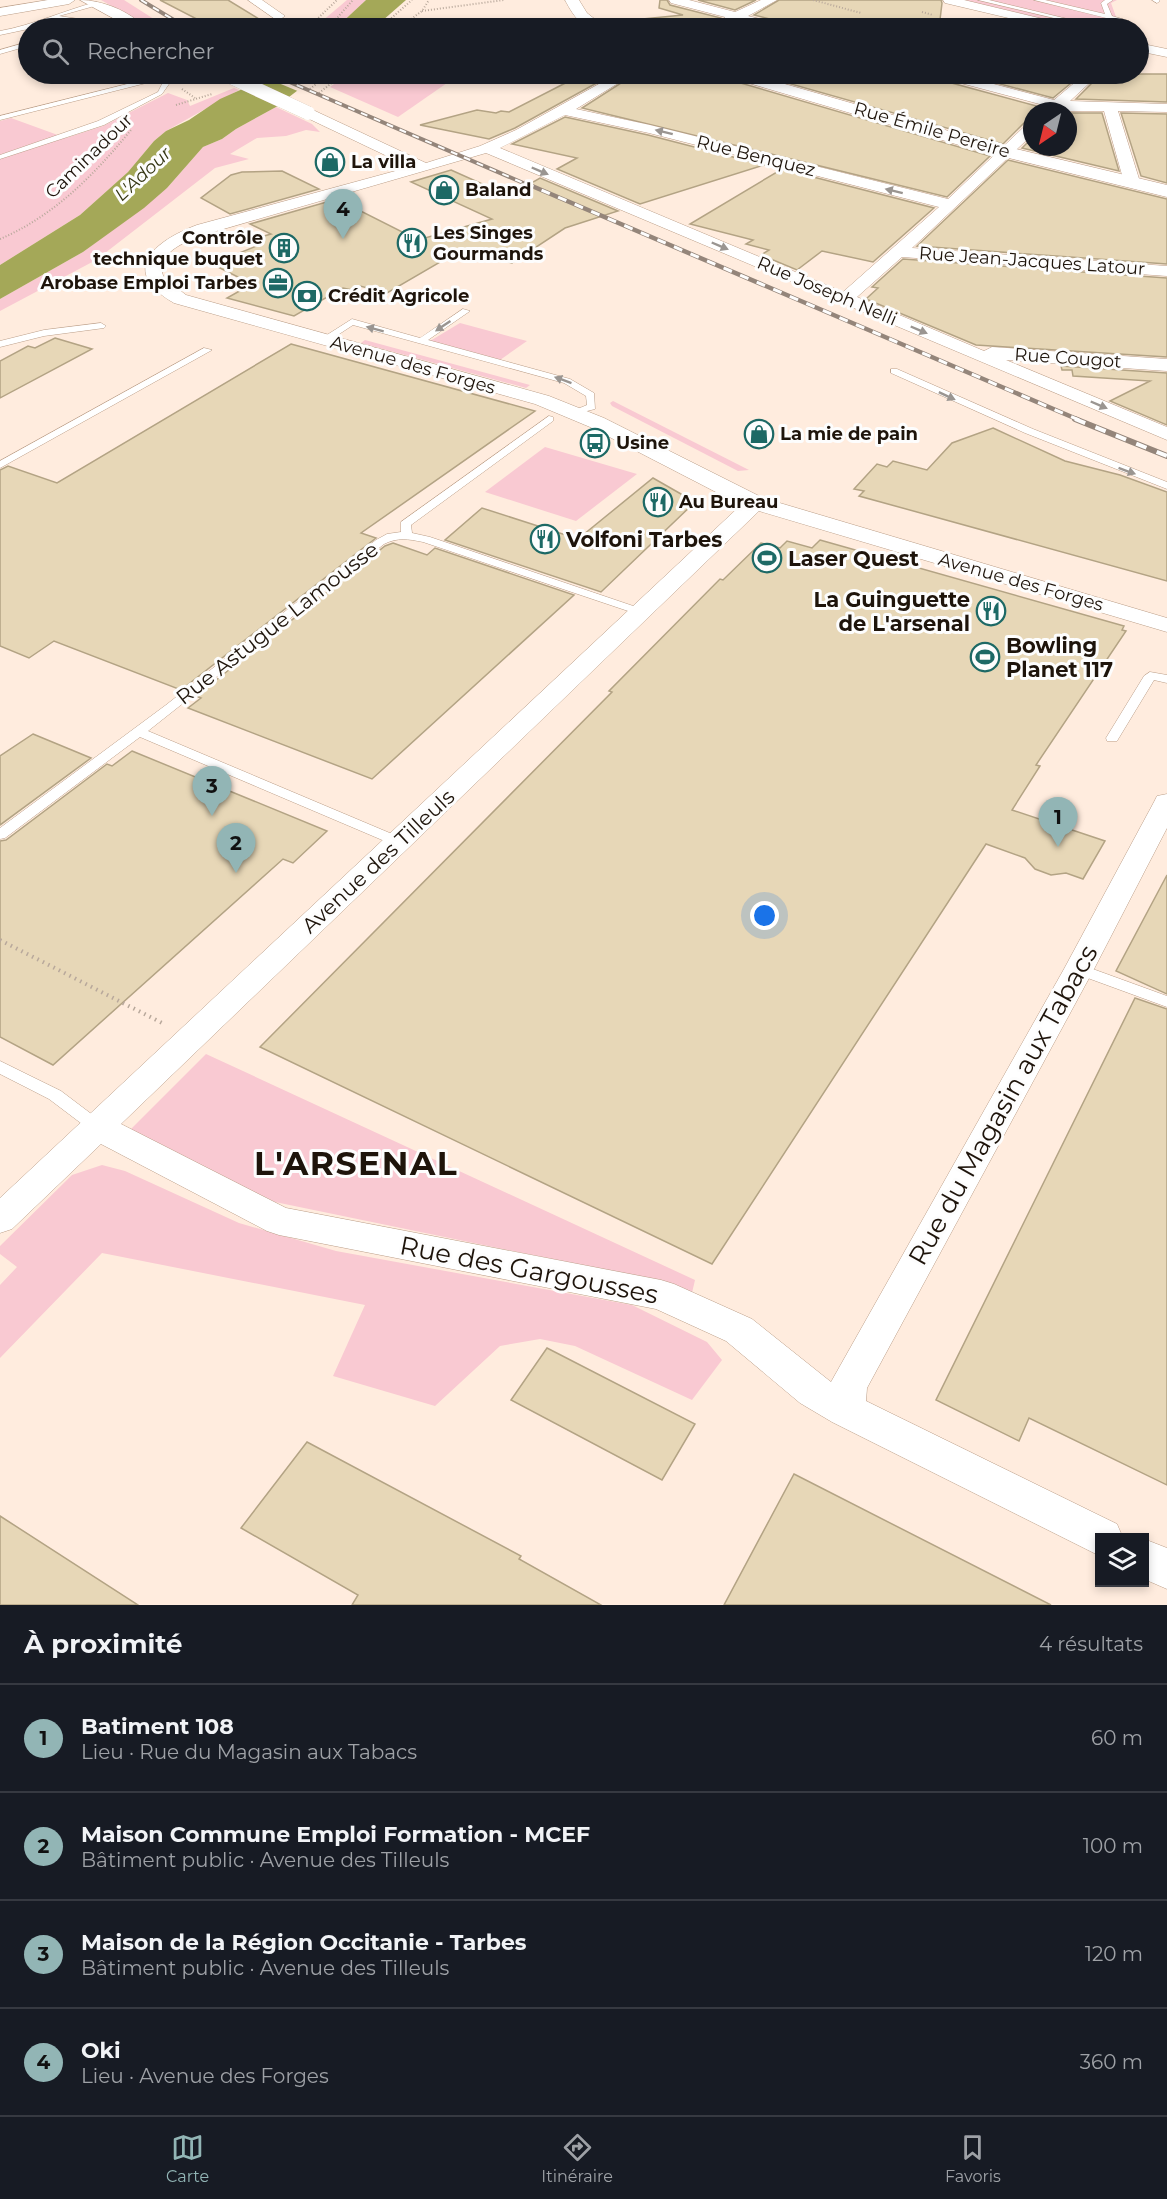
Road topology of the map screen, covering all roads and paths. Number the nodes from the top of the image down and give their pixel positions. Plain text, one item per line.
1 (69, 0) edge
2 (254, 0) edge
3 (337, 0) edge
4 (353, 0) edge
5 (412, 0) edge
6 (429, 0) edge
7 (504, 0) edge
8 (572, 0) edge
9 (675, 0) edge
10 (771, 0) edge
11 (813, 0) edge
12 (950, 0) edge
13 (981, 0) edge
14 (1038, 0) edge
15 (1058, 0) edge
16 (1093, 0) edge
17 (1107, 1) edge
18 (91, 2) edge
19 (1050, 3) junction
20 (422, 11) junction
21 (1026, 11) junction
22 (0, 12) edge
23 (861, 13) dead end
24 (279, 16) dead end
25 (736, 16) junction
26 (52, 17) joint
27 (1108, 17) junction
28 (60, 18) edge
29 (120, 18) edge
30 (318, 18) edge
31 (337, 18) edge
32 (391, 18) edge
33 (413, 18) edge
34 (584, 18) edge
35 (732, 18) edge
36 (743, 18) edge
37 (1023, 18) edge
38 (1057, 18) edge
39 (1112, 18) edge
40 (18, 30) edge
41 (0, 33) edge
42 (18, 47) edge
43 (1149, 49) edge
44 (0, 52) edge
45 (1167, 53) edge
46 (132, 84) edge
47 (166, 84) edge
48 (246, 84) edge
49 (316, 84) edge
50 (330, 84) edge
51 (608, 84) edge
52 (769, 84) edge
53 (975, 84) edge
54 (1081, 84) edge
55 (311, 88) dead end
56 (323, 90) dead end
57 (215, 93) dead end
58 (1034, 102) edge
59 (1060, 102) edge
60 (175, 105) dead end
61 (1110, 106) junction
62 (1077, 107) edge
63 (1167, 108) edge
64 (561, 110) junction
65 (0, 118) edge
66 (134, 126) dead end
67 (1023, 135) edge
68 (486, 148) junction
69 (1005, 152) junction
70 (0, 157) edge
71 (422, 167) junction
72 (1132, 182) junction
73 (1167, 191) edge
74 (951, 205) junction
75 (0, 239) edge
76 (897, 252) junction
77 (1167, 270) edge
78 (845, 298) junction
79 (466, 311) dead end
80 (101, 326) dead end
81 (324, 340) junction
82 (420, 341) junction
83 (0, 344) edge
84 (207, 350) dead end
85 (969, 351) junction
86 (1167, 365) edge
87 (894, 371) dead end
88 (578, 412) junction
89 (549, 419) dead end
90 (1167, 434) edge
91 (0, 465) edge
92 (1167, 486) edge
93 (755, 503) junction
94 (407, 535) junction
95 (641, 612) junction
96 (1167, 625) edge
97 (1167, 679) edge
98 (138, 731) junction
99 (1112, 738) dead end
100 (1167, 802) edge
101 (0, 835) edge
102 (399, 842) junction
103 (1157, 842) edge
104 (0, 940) edge
105 (1079, 969) junction
106 (1167, 1002) edge
107 (190, 1037) junction
108 (0, 1067) edge
109 (96, 1126) junction
110 (0, 1219) edge
111 (846, 1410) junction
112 (1095, 1534) edge
113 (1149, 1560) edge
114 (1167, 1569) edge

1 - 22 street
2 - 24 street
3 - 30 path
4 - 31 path
5 - 32 path
6 - 20 path
7 - 20 path
8 - 34 main road
9 - 25 street
10 - 25 street
11 - 23 path
12 - 37 street
13 - 21 lane
14 - 19 lane
15 - 19 lane
16 - 17 lane
17 - 27 lane
18 - 26 lane
18 - 29 street
19 - 21 lane
19 - 27 lane
20 - 33 path
21 - 38 lane
25 - 35 street
25 - 36 street
26 - 28 lane
27 - 39 lane
40 - 41 lane
42 - 44 lane
43 - 45 street
46 - 65 lane
47 - 70 lane
48 - 71 street, bridge
49 - 55 path
50 - 56 path
51 - 64 street
52 - 69 main road, Rue Émile Pereire
53 - 58 street
54 - 59 street
57 - 60 path
61 - 62 street
61 - 63 street
61 - 72 street
64 - 68 street
74 -> 64 street, Rue Benquez
66 - 75 path, Caminadour
67 - 69 street
68 - 71 street
68 -> 78 street, Rue Joseph Nelli
69 - 72 main road, Rue Émile Pereire
69 - 74 street
71 - 81 street, Avenue des Forges
72 - 73 main road, Rue Émile Pereire
74 - 76 street
76 - 77 street, Rue Jean-Jacques Latour
76 - 78 street
78 -> 85 street, Rue Joseph Nelli
79 -> 82 lane
80 - 83 lane
82 -> 81 lane
81 - 88 street, Avenue des Forges
88 -> 82 lane
84 - 91 lane
85 - 86 street, Rue Cougot
85 -> 90 street, Rue Joseph Nelli
87 -> 92 lane
88 - 93 street, Avenue des Forges
89 - 94 lane
93 - 95 street, Avenue des Tilleuls
93 - 96 street, Avenue des Forges
94 - 95 lane
94 - 98 lane, Rue Astugue Lamousse
95 - 102 street, Avenue des Tilleuls
97 - 99 lane
98 - 101 lane, Rue Astugue Lamousse
98 - 102 lane
100 - 103 street, Rue du Magasin aux Tabacs
102 - 107 street, Avenue des Tilleuls
103 - 105 street, Rue du Magasin aux Tabacs
104 - 107 path
105 - 106 lane
105 - 111 street, Rue du Magasin aux Tabacs
107 - 109 street, Avenue des Tilleuls
108 - 109 lane
109 - 110 street, Avenue des Tilleuls
109 - 111 street, Rue des Gargousses
111 - 112 street, Rue des Gargousses
113 - 114 street

